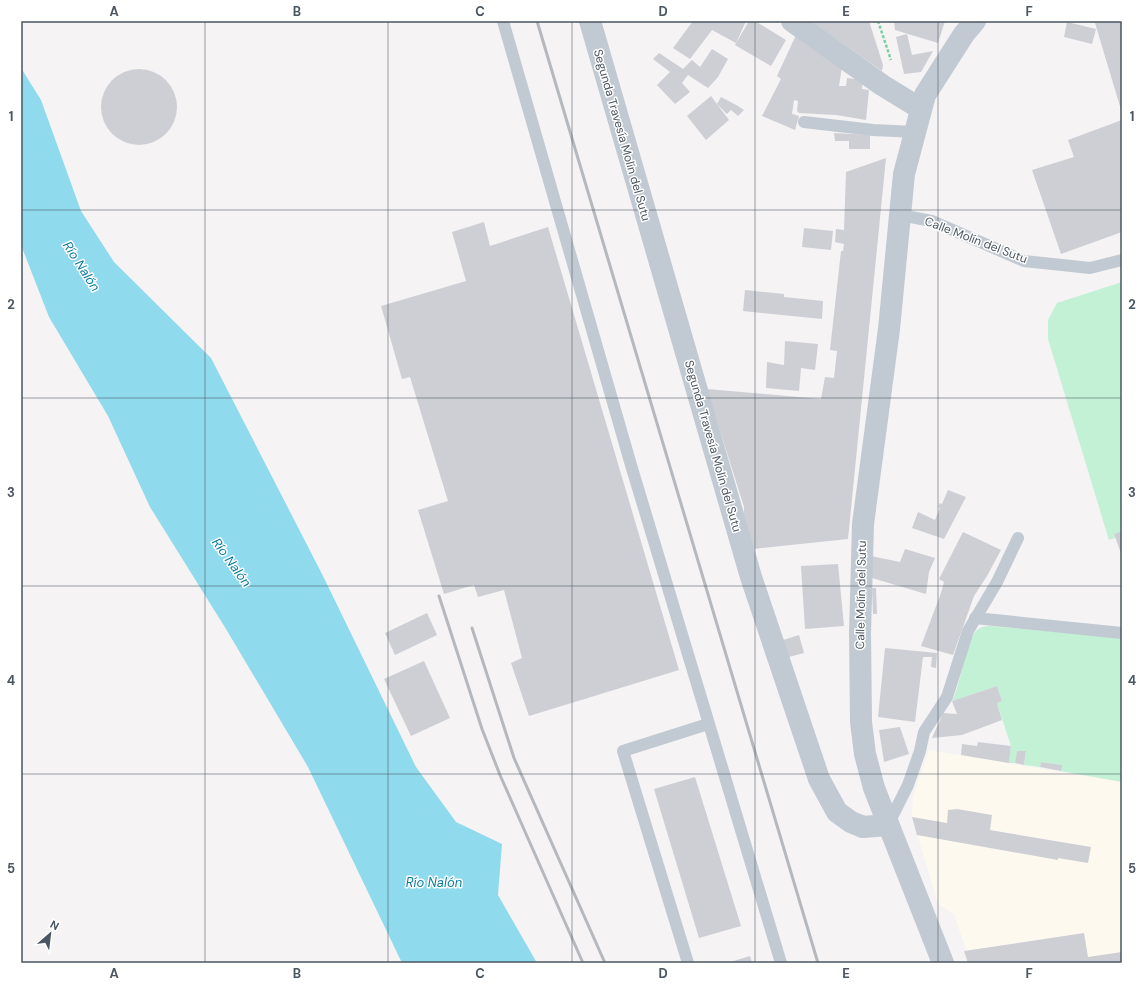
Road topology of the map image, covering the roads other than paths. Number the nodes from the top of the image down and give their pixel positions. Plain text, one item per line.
1 (503, 21) edge
2 (590, 21) edge
3 (792, 21) edge
4 (975, 21) edge
5 (921, 109) junction
6 (804, 122) dead end
7 (915, 132) junction
8 (900, 215) junction
9 (1122, 260) edge
10 (1018, 538) dead end
11 (975, 618) junction
12 (1122, 633) edge
13 (708, 724) junction
14 (888, 825) junction
15 (688, 963) edge
16 (781, 963) edge
17 (943, 963) edge

1 - 13 lane
2 - 14 street, Segunda Travesía Molín del Sutu
3 - 5 street
4 - 5 street, Calle Molín del Sutu
5 - 7 street, Calle Molín del Sutu
6 - 7 lane
7 - 8 street, Calle Molín del Sutu
8 - 9 lane, Calle Molín del Sutu
8 - 14 street, Calle Molín del Sutu
10 - 11 lane
11 - 12 lane
11 - 14 lane
13 - 15 lane
13 - 16 lane
14 - 17 street, Calle Molín del Sutu

